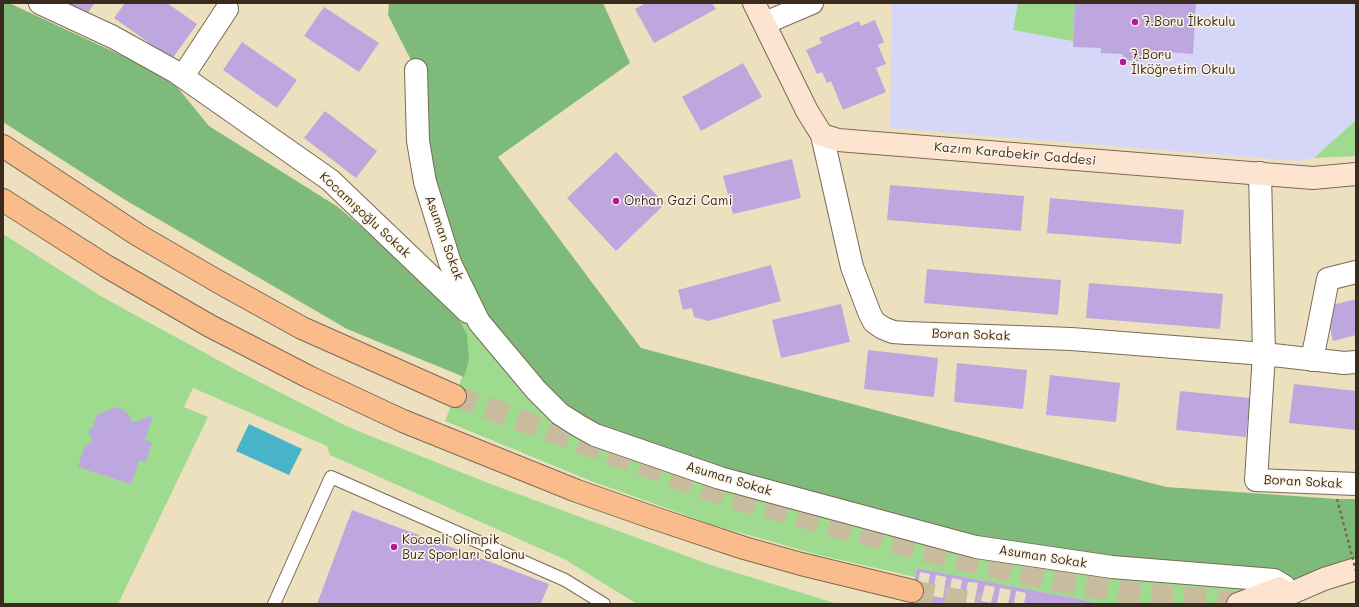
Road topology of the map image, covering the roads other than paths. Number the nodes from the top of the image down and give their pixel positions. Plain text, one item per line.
1 (40, 3) edge
2 (754, 3) edge
3 (812, 3) edge
4 (225, 5) edge
5 (765, 23) junction
6 (416, 70) dead end
7 (182, 76) junction
8 (822, 135) junction
9 (3, 146) edge
10 (1260, 173) junction
11 (1356, 174) edge
12 (3, 200) edge
13 (1356, 272) edge
14 (479, 322) junction
15 (1264, 354) junction
16 (1312, 360) junction
17 (1356, 362) edge
18 (455, 396) tunnel mouth
19 (1356, 484) edge
20 (1356, 570) edge
21 (1324, 579) junction
22 (1284, 586) junction
23 (912, 591) tunnel mouth
24 (274, 604) edge
25 (604, 604) edge
26 (1238, 604) edge
27 (1266, 604) edge

1 - 7 street, Kocamışoğlu Sokak
2 - 5 street
3 - 5 street
4 - 7 street
5 - 8 street
6 - 14 street, Asuman Sokak
7 - 14 street, Kocamışoğlu Sokak
8 - 10 street, Kazım Karabekir Caddesi
8 - 15 street, Boran Sokak
9 - 18 highway
10 - 11 street, Kazım Karabekir Caddesi
10 - 15 street, Boran Sokak
12 - 23 highway
13 - 16 street
14 - 22 street, Asuman Sokak
15 - 16 street, Boran Sokak
15 - 19 street, Boran Sokak
16 - 17 street, Boran Sokak
20 - 21 street
21 - 22 street
21 - 27 street
22 - 26 street
24 - 25 lane

